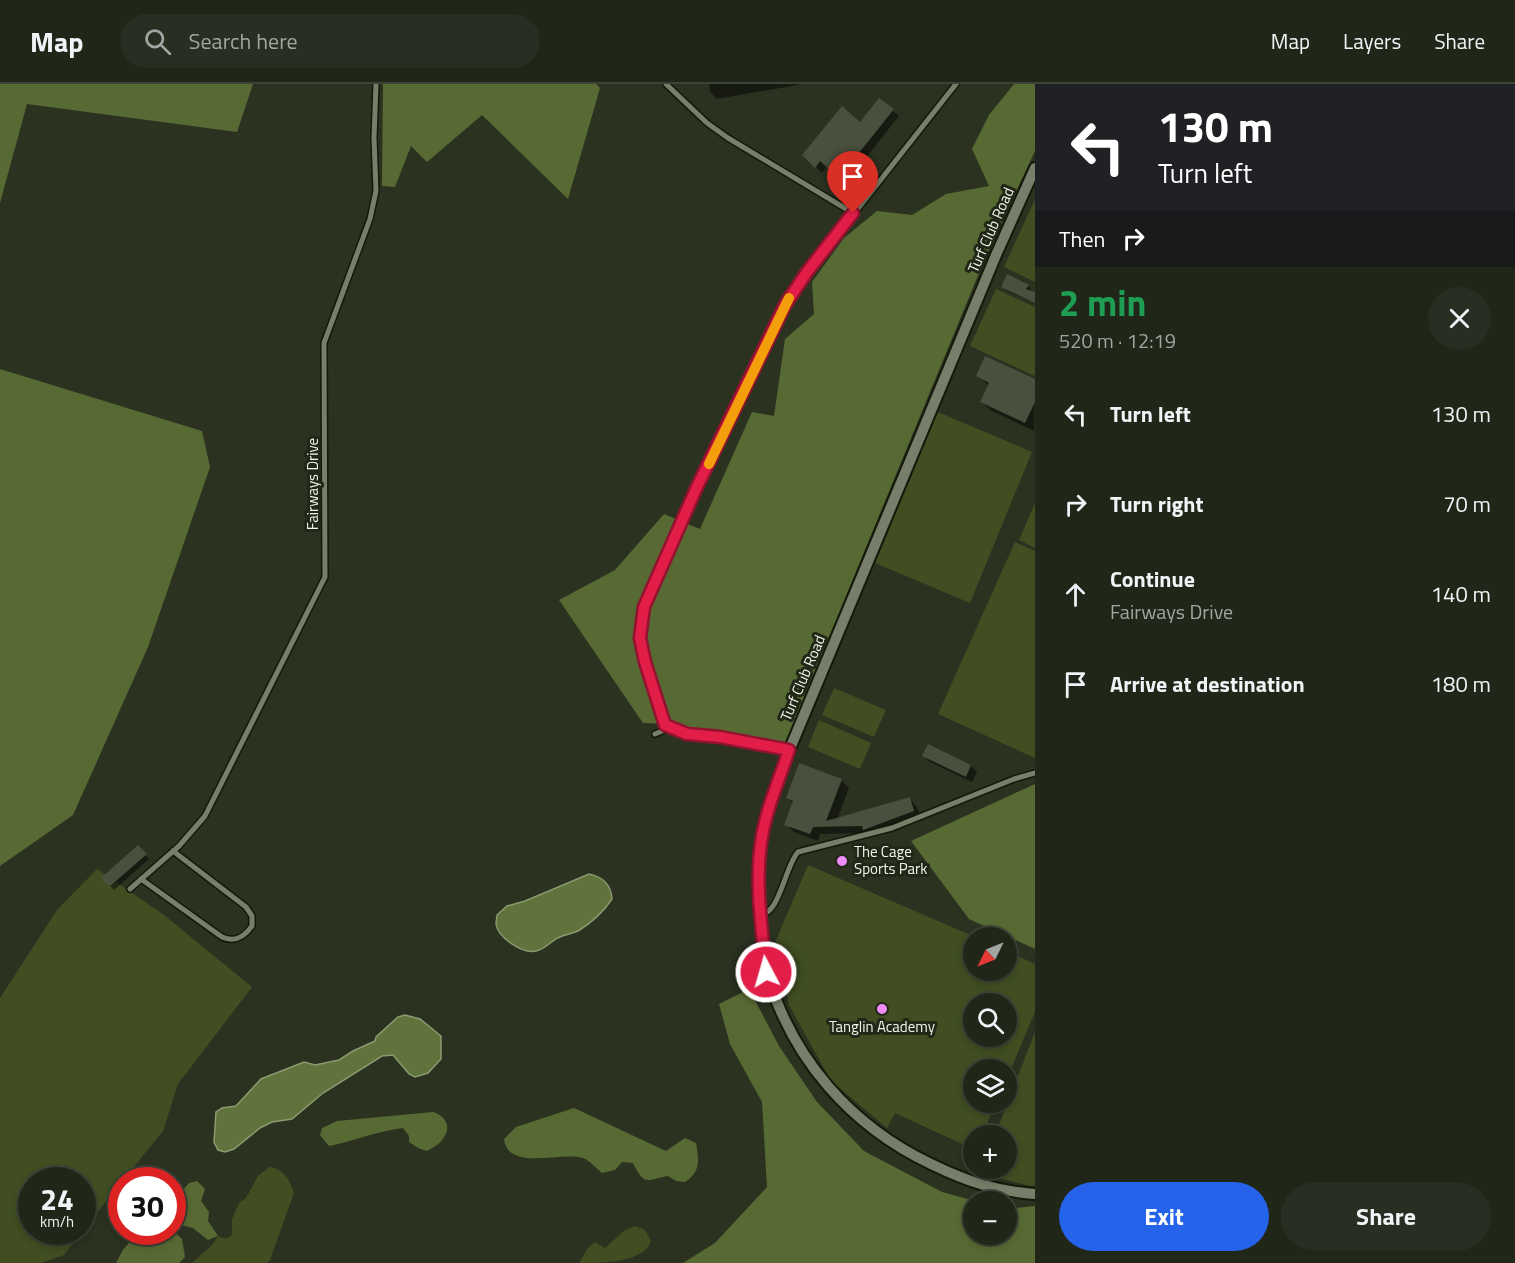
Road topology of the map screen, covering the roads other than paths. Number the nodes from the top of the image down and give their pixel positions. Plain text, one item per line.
1 (376, 84) edge
2 (666, 84) edge
3 (956, 84) edge
4 (1035, 168) edge
5 (853, 213) junction
6 (669, 728) junction
7 (655, 734) dead end
8 (789, 750) junction
9 (1035, 773) edge
10 (173, 851) junction
11 (141, 879) junction
12 (130, 889) dead end
13 (760, 915) junction
14 (1035, 1194) edge

1 - 10 lane, Fairways Drive
2 - 5 lane
3 - 5 lane
4 - 8 street, Turf Club Road
5 - 6 lane
6 - 7 lane
6 - 8 lane
8 - 13 street, Turf Club Road
9 - 13 lane
10 - 11 lane, Fairways Drive
10 - 11 lane
11 - 12 lane, Fairways Drive
13 - 14 street, Turf Club Road

